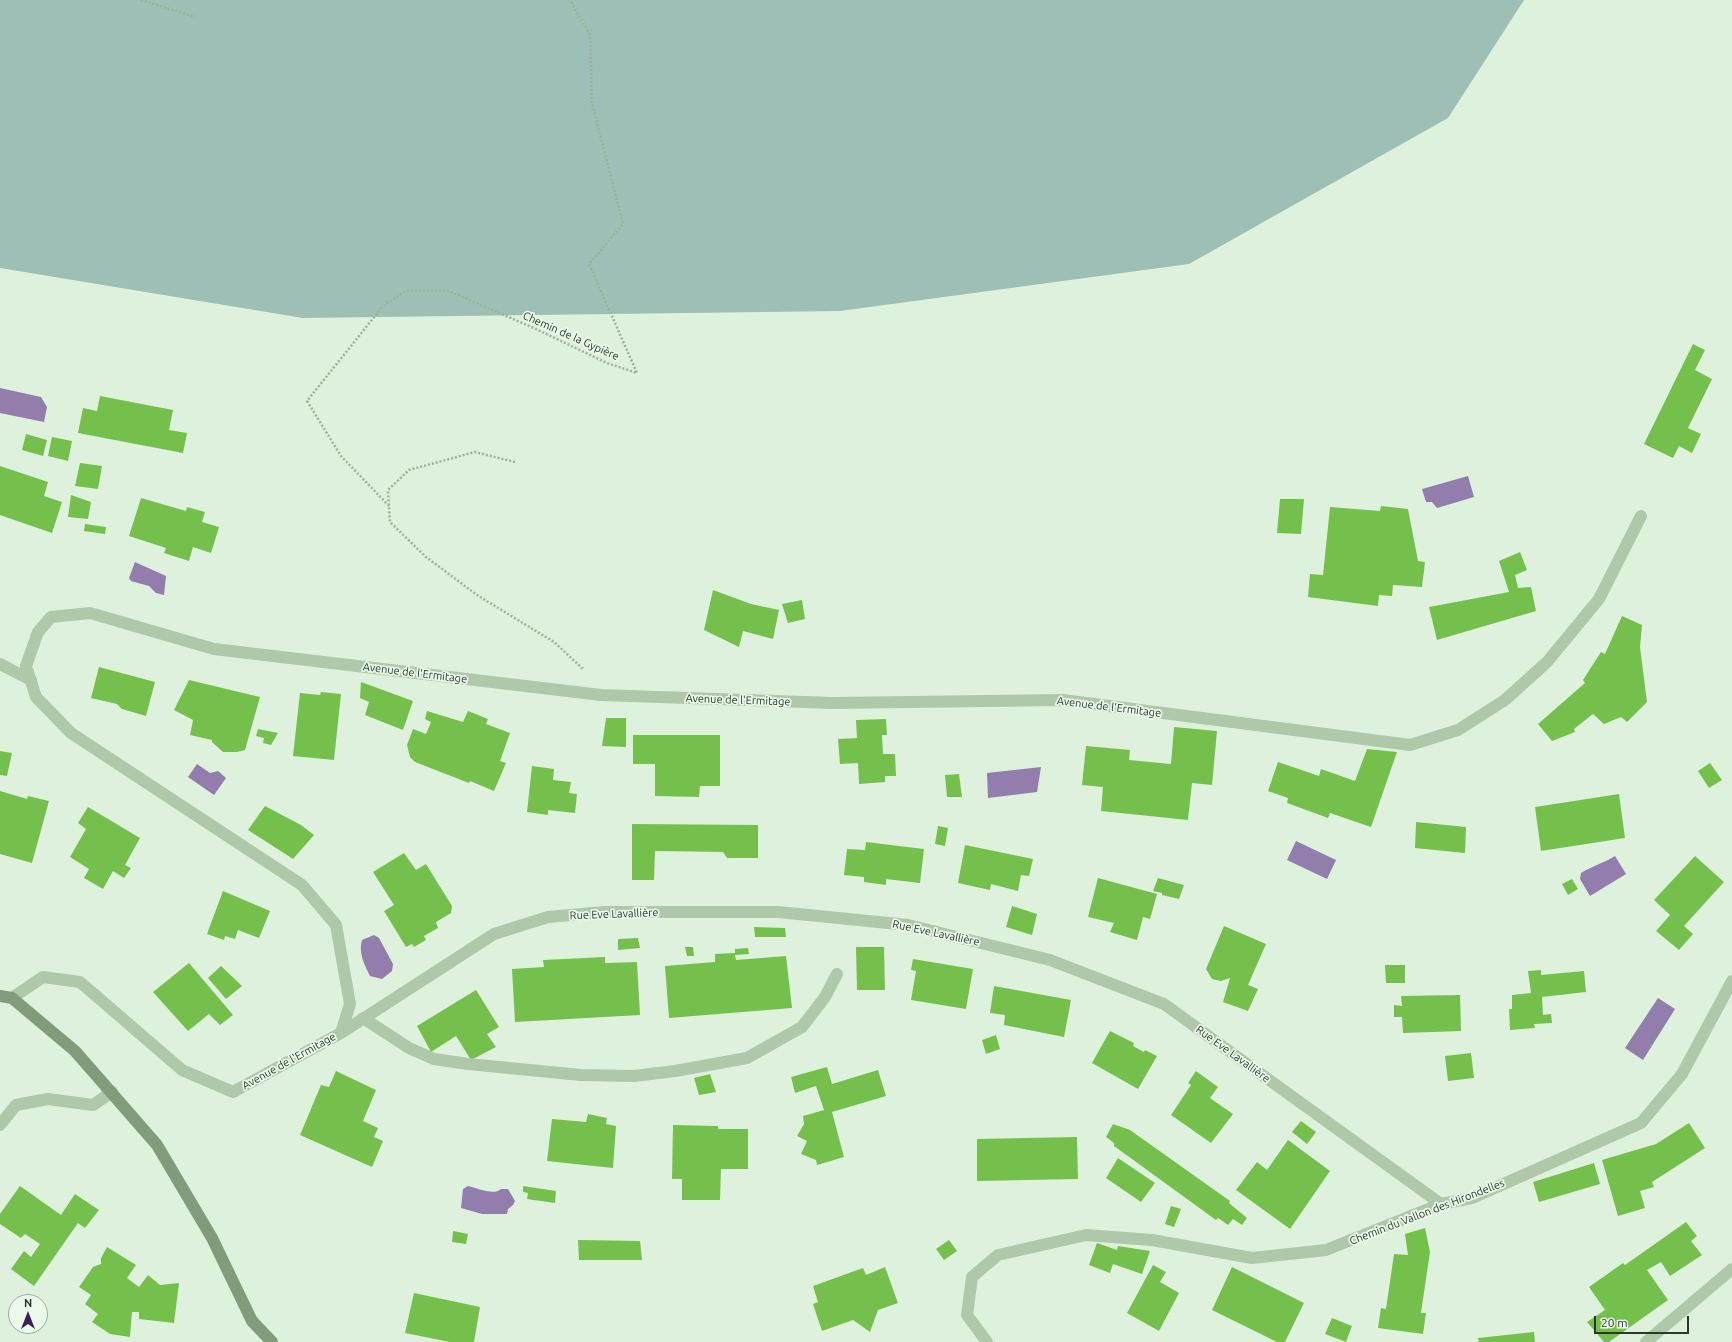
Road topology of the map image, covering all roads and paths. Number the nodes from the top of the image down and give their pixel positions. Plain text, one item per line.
1 (142, 0) edge
2 (570, 0) edge
3 (195, 17) dead end
4 (515, 462) dead end
5 (389, 506) junction
6 (1641, 516) dead end
7 (0, 664) edge
8 (584, 669) dead end
9 (31, 680) junction
10 (836, 974) dead end
11 (1732, 981) edge
12 (0, 996) edge
13 (12, 998) junction
14 (363, 1018) junction
15 (341, 1033) junction
16 (112, 1092) junction
17 (0, 1125) edge
18 (1441, 1204) junction
19 (1732, 1269) edge
20 (272, 1342) edge
21 (987, 1342) edge
22 (1646, 1342) edge

1 - 3 path
2 - 5 path, Chemin de la Gypière
4 - 5 path
5 - 8 path
6 - 9 street, Avenue de l'Ermitage
7 - 9 street
9 - 15 street, Avenue de l'Ermitage
10 - 14 street
11 - 18 street, Chemin du Vallon des Hirondelles
12 - 13 main road
13 - 15 street, Avenue de l'Ermitage
13 - 16 main road
14 - 15 street, Rue Eve Lavallière
14 - 18 street, Rue Eve Lavallière
16 - 17 street
16 - 20 main road
18 - 21 street, Chemin du Vallon des Hirondelles
19 - 22 street

